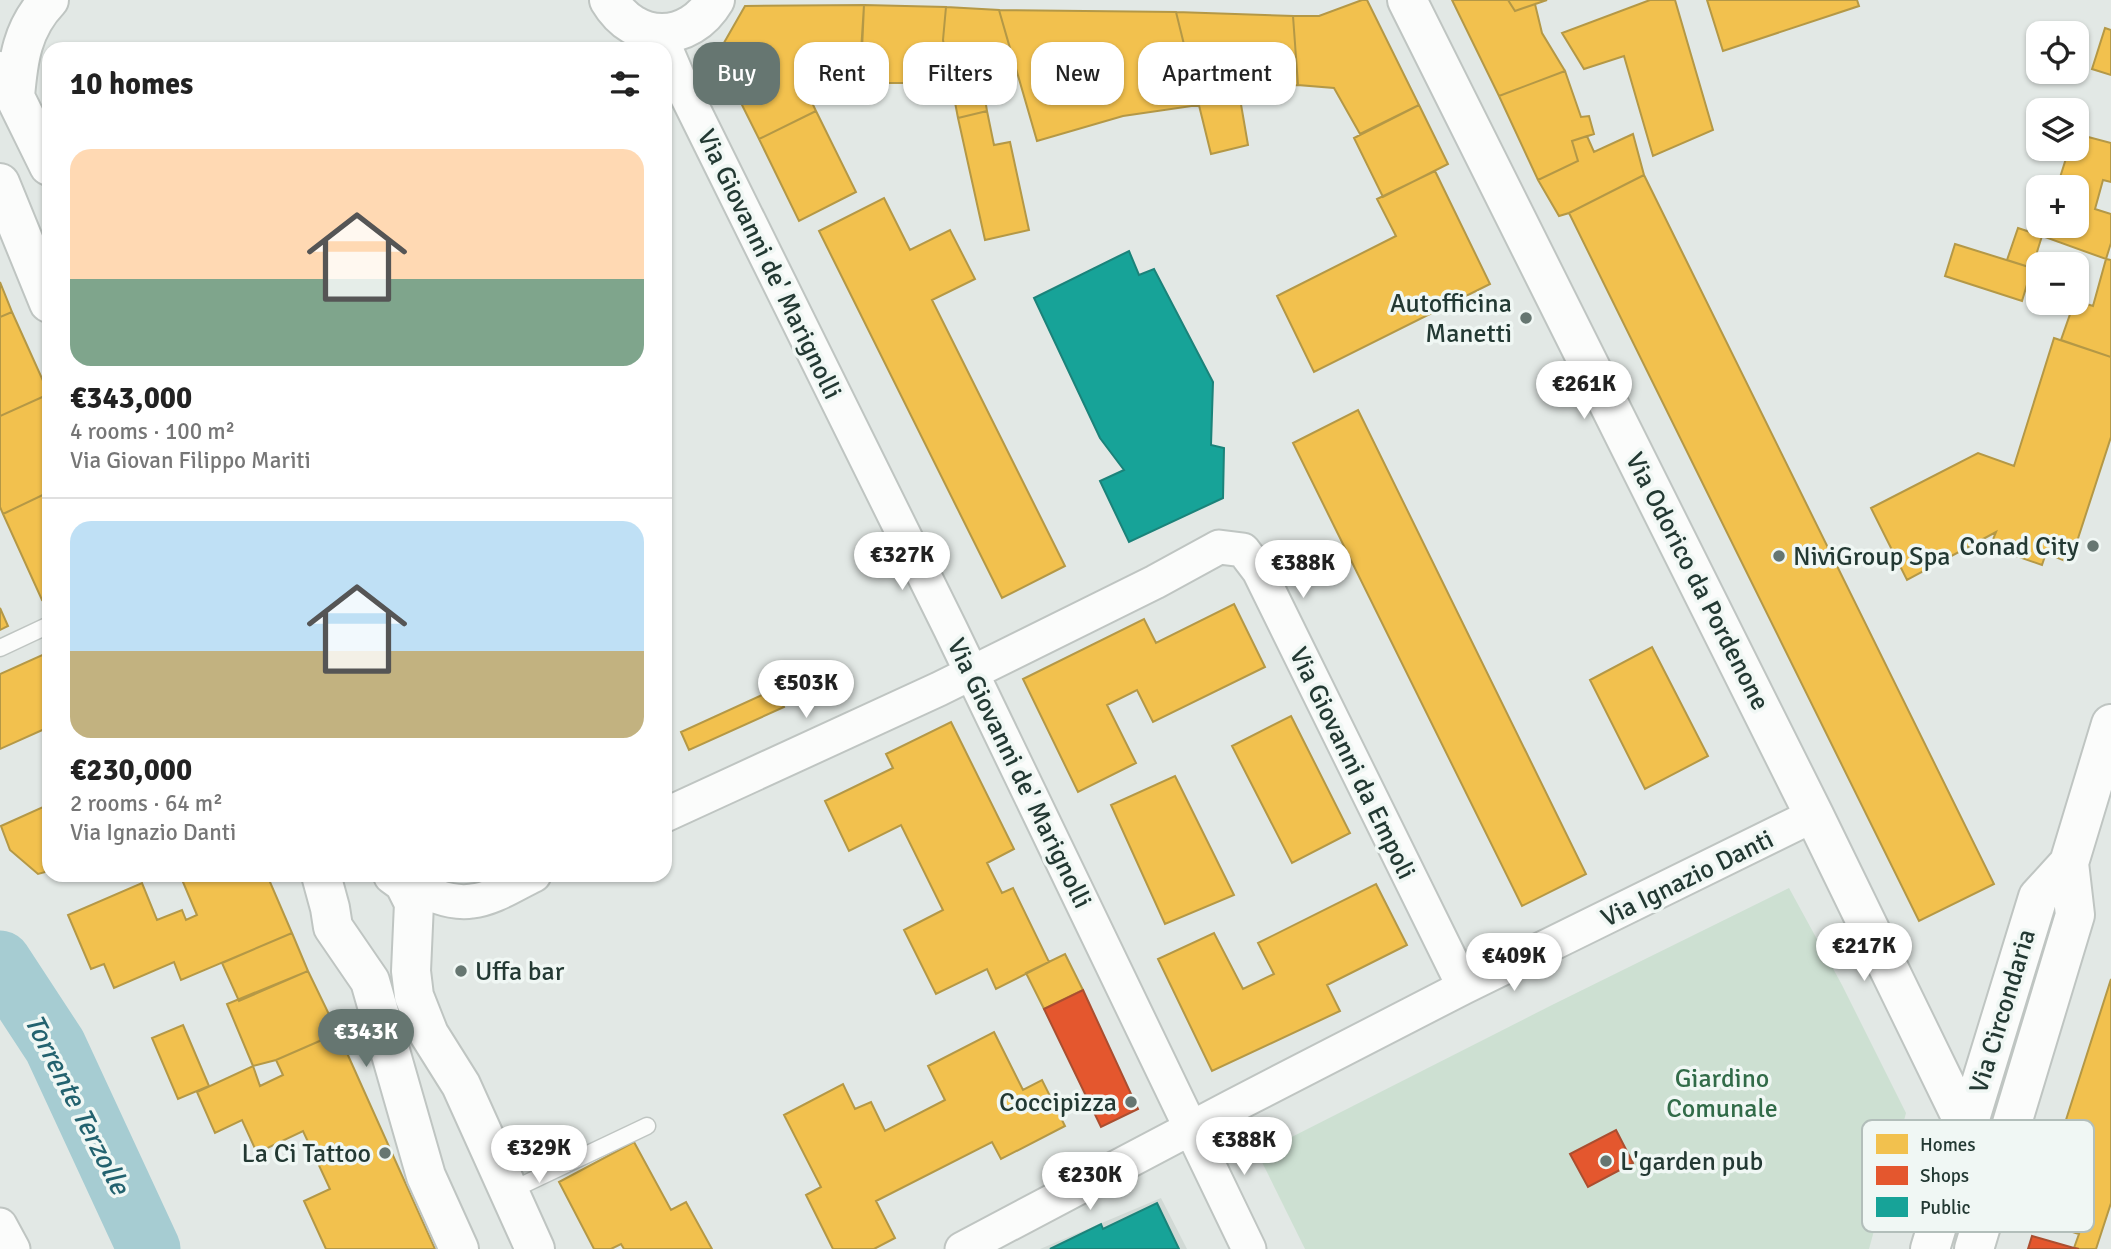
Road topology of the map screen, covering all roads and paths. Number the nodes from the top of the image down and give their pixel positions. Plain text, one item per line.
1 (49, 0) edge
2 (1407, 0) edge
3 (607, 1) edge
4 (718, 3) edge
5 (659, 33) junction
6 (663, 42) edge
7 (672, 63) edge
8 (8, 84) edge
9 (42, 152) edge
10 (0, 183) edge
11 (42, 286) edge
12 (42, 628) edge
13 (0, 648) edge
14 (970, 673) junction
15 (2111, 724) edge
16 (672, 812) edge
17 (1814, 815) junction
18 (2069, 863) junction
19 (343, 882) edge
20 (401, 882) edge
21 (408, 882) edge
22 (519, 882) edge
23 (326, 891) edge
24 (412, 929) junction
25 (343, 943) junction
26 (1464, 987) junction
27 (1963, 1120) edge
28 (1968, 1120) edge
29 (2012, 1120) edge
30 (646, 1126) dead end
31 (1191, 1128) junction
32 (510, 1191) junction
33 (1935, 1232) edge
34 (1978, 1232) edge
35 (459, 1249) edge
36 (535, 1249) edge
37 (962, 1249) edge
38 (1249, 1249) edge
39 (1930, 1249) edge
40 (1973, 1249) edge

1 - 8 street
2 - 17 street, Via Odorico da Pordenone
3 - 5 street
4 - 5 street
5 - 6 street, Via Giovanni de' Marignolli
7 - 14 street, Via Giovanni de' Marignolli
8 - 9 street
10 - 11 street
12 - 13 lane
14 - 16 street, Via Giovanni da Empoli
14 - 26 street, Via Giovanni da Empoli
14 - 31 street, Via Giovanni de' Marignolli
15 - 18 street, Via Circondaria
17 - 26 street, Via Ignazio Danti
17 - 27 street, Via Odorico da Pordenone
18 - 28 street, Via Circondaria
18 - 29 street, Via Circondaria
19 - 23 street
20 - 24 street
21 - 22 street
23 - 25 street
24 - 25 street
24 - 32 street
25 - 35 street
26 - 31 street, Via Ignazio Danti
30 - 32 lane
31 - 37 street, Via Ignazio Danti
31 - 38 street, Via Giovanni de' Marignolli
32 - 36 street
33 - 39 street, Via Circondaria
34 - 40 street, Via Circondaria

